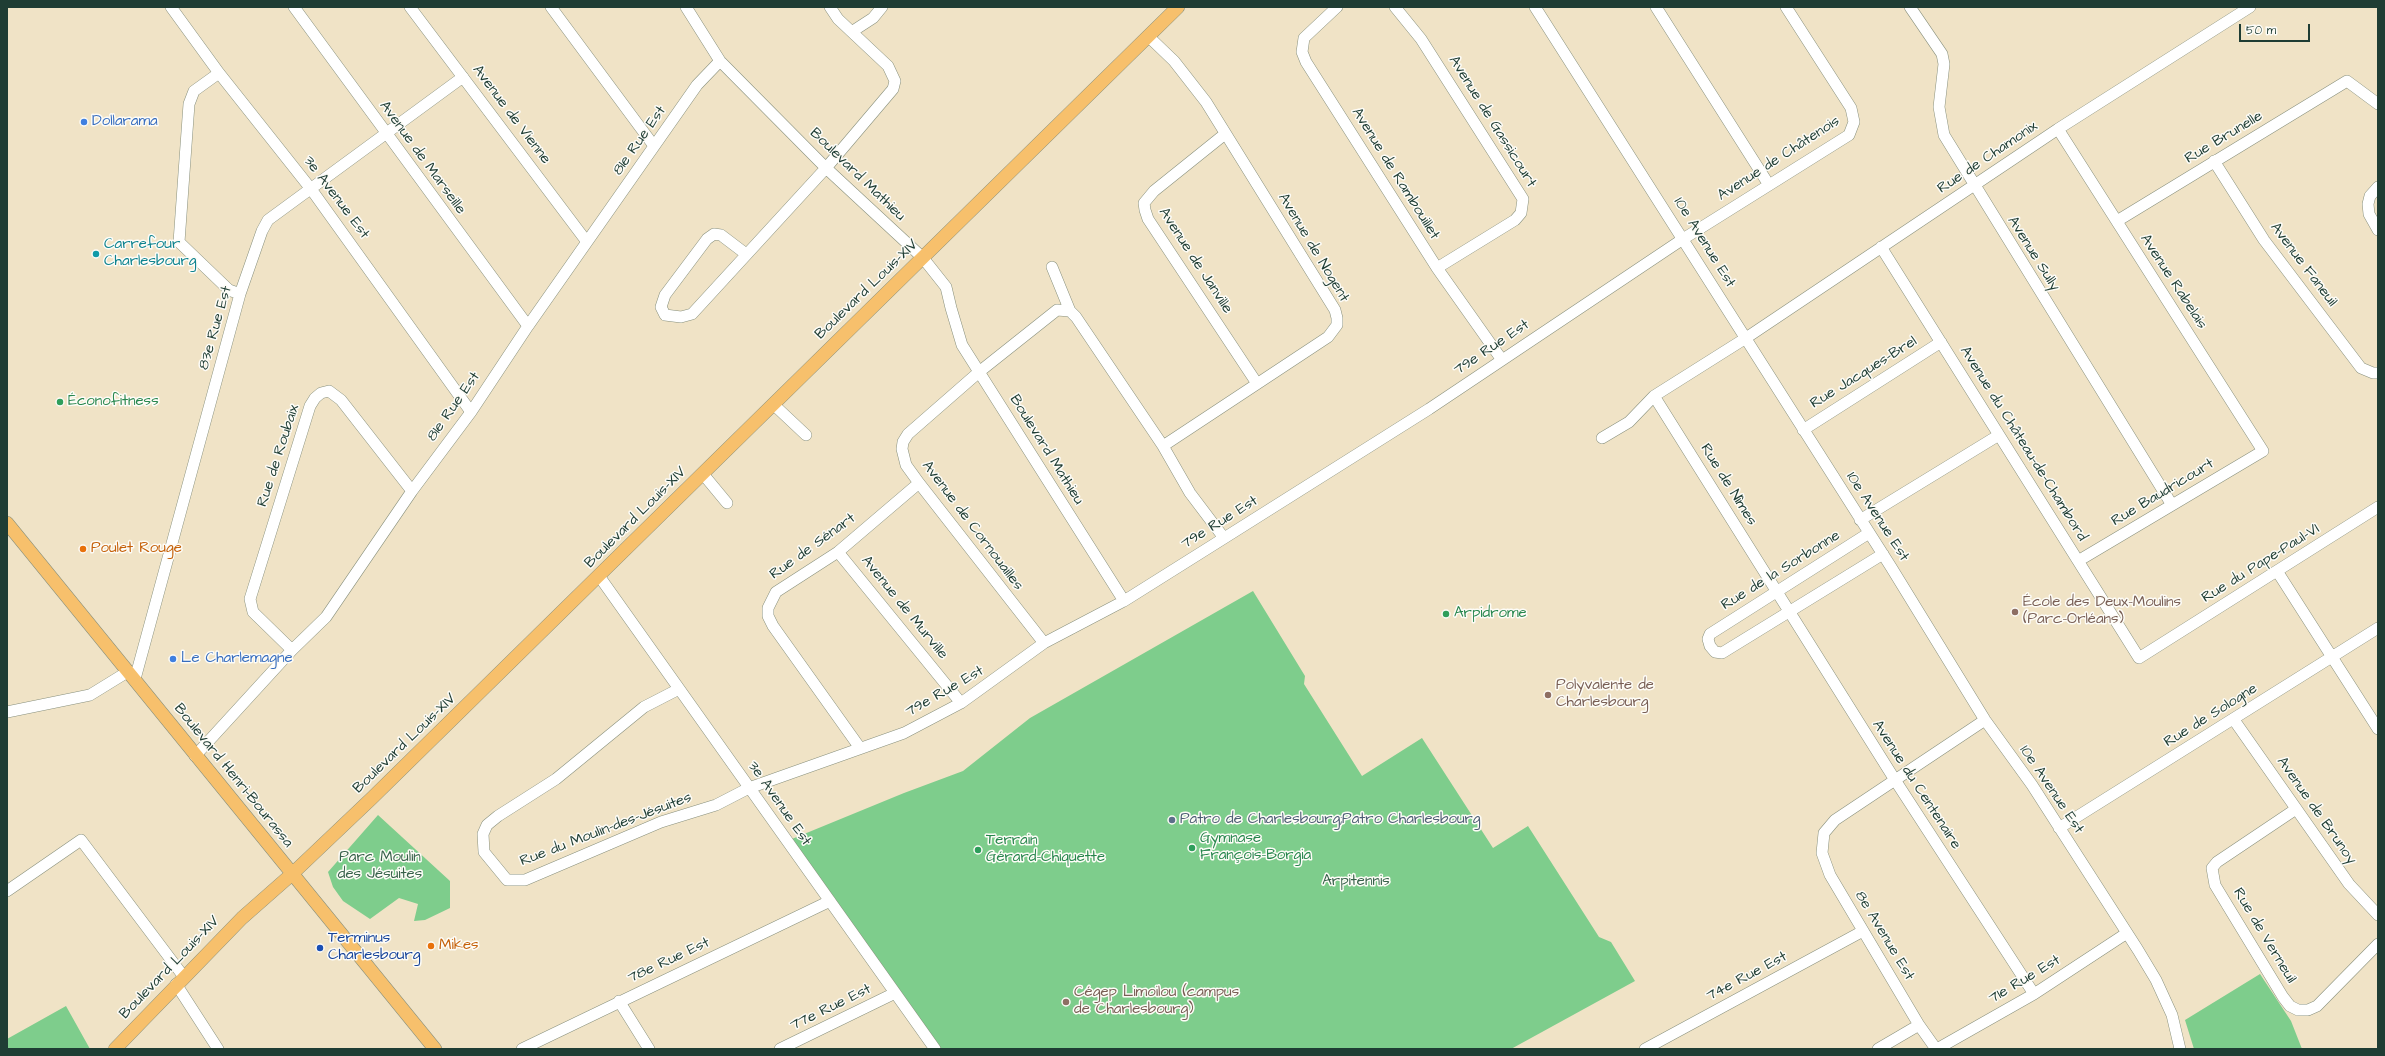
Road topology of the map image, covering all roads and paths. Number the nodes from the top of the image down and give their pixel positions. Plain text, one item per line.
1 (171, 7) edge
2 (294, 7) edge
3 (410, 7) edge
4 (551, 7) edge
5 (686, 7) edge
6 (830, 7) edge
7 (882, 7) edge
8 (1178, 7) edge
9 (1337, 7) edge
10 (1395, 7) edge
11 (1535, 7) edge
12 (1656, 7) edge
13 (1786, 7) edge
14 (1910, 7) edge
15 (2250, 7) edge
16 (853, 31) junction
17 (1149, 37) junction
18 (720, 61) junction
19 (219, 73) junction
20 (463, 77) junction
21 (2378, 104) edge
22 (2058, 130) junction
23 (385, 133) junction
24 (1225, 134) junction
25 (654, 146) junction
26 (2214, 161) junction
27 (826, 168) junction
28 (1769, 185) junction
29 (1974, 186) junction
30 (2378, 187) edge
31 (311, 189) junction
32 (2116, 221) junction
33 (2378, 230) edge
34 (1683, 238) junction
35 (587, 242) junction
36 (1880, 247) junction
37 (746, 254) junction
38 (923, 258) junction
39 (1052, 267) dead end
40 (1437, 268) junction
41 (240, 294) junction
42 (1070, 311) junction
43 (528, 326) junction
44 (1746, 338) junction
45 (1941, 342) junction
46 (1502, 360) junction
47 (979, 372) junction
48 (2378, 373) edge
49 (1256, 382) junction
50 (1654, 396) junction
51 (773, 404) junction
52 (471, 412) junction
53 (1804, 430) junction
54 (806, 435) dead end
55 (1999, 435) junction
56 (1602, 438) dead end
57 (1163, 446) junction
58 (2263, 451) joint
59 (703, 474) junction
60 (919, 483) junction
61 (412, 491) junction
62 (727, 503) dead end
63 (2172, 506) junction
64 (2378, 508) edge
65 (1860, 520) junction
66 (7, 523) edge
67 (1869, 533) junction
68 (1224, 538) junction
69 (838, 552) junction
70 (1882, 554) junction
71 (2078, 561) junction
72 (2277, 571) junction
73 (600, 576) junction
74 (1776, 591) junction
75 (1124, 601) junction
76 (1789, 612) junction
77 (2378, 628) edge
78 (1044, 643) junction
79 (292, 650) junction
80 (2139, 658) joint
81 (2332, 658) junction
82 (132, 675) junction
83 (679, 689) junction
84 (961, 703) junction
85 (7, 712) edge
86 (1985, 720) junction
87 (2234, 720) junction
88 (2378, 729) edge
89 (860, 748) junction
90 (195, 756) junction
91 (1895, 780) junction
92 (749, 788) junction
93 (2296, 809) junction
94 (2059, 828) junction
95 (292, 874) junction
96 (7, 891) edge
97 (830, 901) junction
98 (2378, 915) edge
99 (1863, 931) junction
100 (2127, 933) junction
101 (2378, 944) edge
102 (180, 980) junction
103 (896, 993) junction
104 (2034, 994) junction
105 (619, 1001) junction
106 (1919, 1025) junction
107 (115, 1049) edge
108 (218, 1049) edge
109 (435, 1049) edge
110 (522, 1049) edge
111 (649, 1049) edge
112 (780, 1049) edge
113 (935, 1049) edge
114 (1645, 1049) edge
115 (1878, 1049) edge
116 (1936, 1049) edge
117 (2180, 1049) edge

1 - 19 street, 3e Avenue Est
2 - 23 street, Avenue de Marseille
3 - 20 street, Avenue de Vienne
4 - 25 street
5 - 18 street, Boulevard Mathieu
6 - 16 street
7 - 16 street
8 - 17 main road, Boulevard Louis-XIV
9 - 40 street, Avenue de Rambouillet
10 - 40 street, Avenue de Gassicourt
11 - 34 street, 10e Avenue Est
12 - 28 street
13 - 28 street, Avenue de Châtenois
14 - 29 street, Avenue Sully
15 - 22 street, Rue de Chamonix
16 - 27 street
17 - 24 street, Avenue de Nogent
17 - 38 main road, Boulevard Louis-XIV
18 - 25 street, 81e Rue Est
18 - 27 street, Boulevard Mathieu
19 - 31 street, 3e Avenue Est
19 - 41 street
20 - 23 street, 83e Rue Est
20 - 35 street, Avenue de Vienne
21 - 26 street, Rue Brunelle
22 - 29 street, Rue de Chamonix
22 - 32 street, Avenue Rabelais
23 - 31 street, 83e Rue Est
23 - 43 street, Avenue de Marseille
24 - 49 street, Avenue de Janville
24 - 49 street, Avenue de Nogent
25 - 35 street, 81e Rue Est
26 - 32 street, Rue Brunelle
26 - 48 street, Avenue Faneuil
27 - 37 street
27 - 38 street, Boulevard Mathieu
28 - 34 street, Avenue de Châtenois
29 - 36 street, Rue de Chamonix
29 - 63 street, Avenue Sully
30 - 33 street
31 - 41 street, 83e Rue Est
31 - 52 street, 3e Avenue Est
32 - 58 street, Avenue Rabelais
34 - 44 street, 10e Avenue Est
34 - 46 street, 79e Rue Est
35 - 43 street, 81e Rue Est
36 - 44 street, Rue de Chamonix
36 - 45 street, Avenue du Château-de-Chambord
37 - 37 street
38 - 47 street, Boulevard Mathieu
38 - 51 main road, Boulevard Louis-XIV
39 - 42 street
40 - 46 street, Avenue de Rambouillet
41 - 82 street, 83e Rue Est
42 - 47 street, Avenue de Cornouailles
42 - 57 street
43 - 52 street, 81e Rue Est
44 - 50 street
44 - 53 street, 10e Avenue Est
45 - 53 street, Rue Jacques-Brel
45 - 55 street, Avenue du Château-de-Chambord
46 - 68 street, 79e Rue Est
47 - 60 street, Avenue de Cornouailles
47 - 75 street, Boulevard Mathieu
49 - 57 street, Avenue de Nogent
50 - 56 street
50 - 74 street, Rue de Nîmes
51 - 54 street
51 - 59 main road, Boulevard Louis-XIV
52 - 61 street, 81e Rue Est
53 - 65 street, 10e Avenue Est
55 - 65 street
55 - 71 street, Avenue du Château-de-Chambord
57 - 68 street
58 - 63 street, Rue Baudricourt
59 - 62 street
59 - 73 main road, Boulevard Louis-XIV
60 - 69 street, Rue de Sénart
60 - 78 street, Avenue de Cornouailles
61 - 79 street, 81e Rue Est
61 - 79 street, Rue de Roubaix
63 - 71 street, Rue Baudricourt
64 - 72 street, Rue du Pape-Paul-VI
65 - 67 street, 10e Avenue Est
66 - 82 main road, Boulevard Henri-Bourassa
67 - 70 street, 10e Avenue Est
67 - 74 street, Rue de la Sorbonne
68 - 75 street, 79e Rue Est
69 - 84 street, Avenue de Murville
69 - 89 street, Rue de Sénart
70 - 76 street
70 - 86 street, 10e Avenue Est
71 - 80 street, Avenue du Château-de-Chambord
72 - 80 street, Rue du Pape-Paul-VI
72 - 81 street
73 - 83 street, 3e Avenue Est
73 - 95 main road, Boulevard Louis-XIV
74 - 76 street, Avenue du Centenaire
74 - 76 street, Rue de la Sorbonne
75 - 78 street, 79e Rue Est
76 - 91 street, Avenue du Centenaire
77 - 81 street, Rue de Sologne
78 - 84 street, 79e Rue Est
79 - 90 street, 81e Rue Est
81 - 87 street, Rue de Sologne
81 - 88 street
82 - 85 street
82 - 90 main road, Boulevard Henri-Bourassa
83 - 92 street, 3e Avenue Est
83 - 92 street, Rue du Moulin-des-Jésuites
84 - 89 street, 79e Rue Est
86 - 91 street
86 - 94 street, 10e Avenue Est
87 - 93 street, Avenue de Brunoy
87 - 94 street, Rue de Sologne
89 - 92 street, 79e Rue Est
90 - 95 main road, Boulevard Henri-Bourassa
91 - 99 street, 8e Avenue Est
91 - 104 street, Avenue du Centenaire
92 - 97 street, 3e Avenue Est
93 - 98 street, Avenue de Brunoy
93 - 101 street, Rue de Verneuil
94 - 100 street, 10e Avenue Est
95 - 102 main road, Boulevard Louis-XIV
95 - 109 main road, Boulevard Henri-Bourassa
96 - 102 street
97 - 103 street, 3e Avenue Est
97 - 105 street, 78e Rue Est
99 - 106 street, 8e Avenue Est
99 - 114 street, 74e Rue Est
100 - 104 street, 71e Rue Est
100 - 117 street, 10e Avenue Est
102 - 107 main road, Boulevard Louis-XIV
102 - 108 street
103 - 112 street, 77e Rue Est
103 - 113 street, 3e Avenue Est
104 - 116 street, 71e Rue Est
105 - 110 street, 78e Rue Est
105 - 111 street
106 - 115 street
106 - 116 street, 8e Avenue Est

